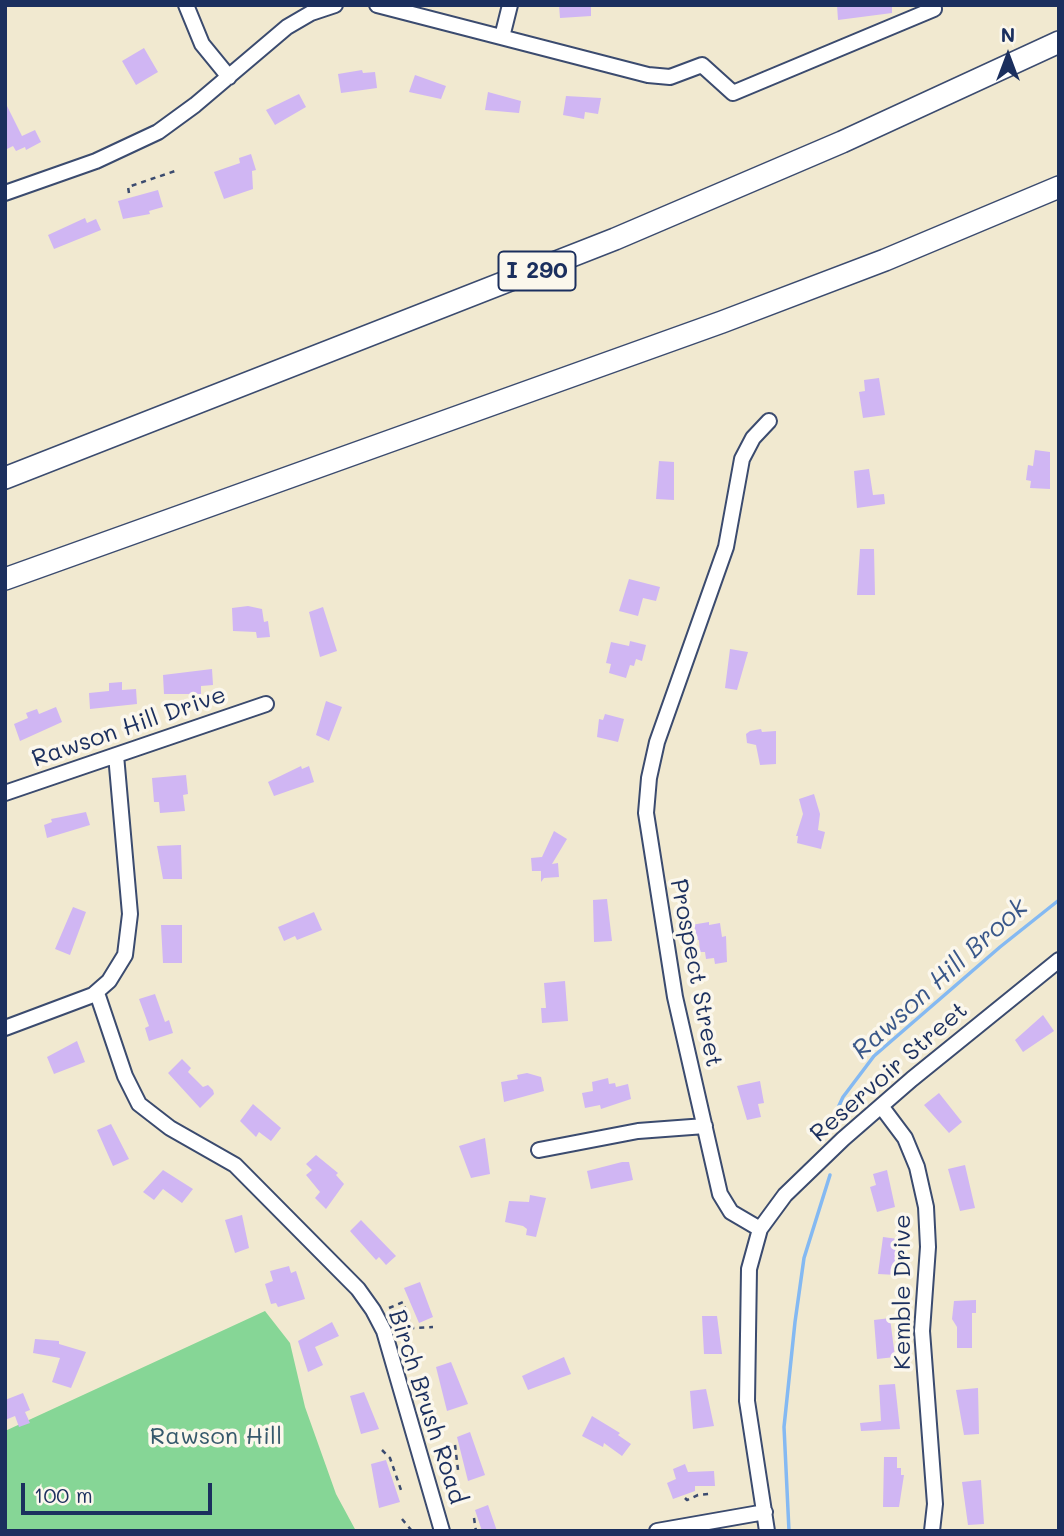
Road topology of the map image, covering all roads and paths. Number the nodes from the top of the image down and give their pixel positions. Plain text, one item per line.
1 (186, 5) edge
2 (335, 5) edge
3 (377, 5) edge
4 (510, 5) edge
5 (934, 9) dead end
6 (502, 37) junction
7 (1059, 42) edge
8 (229, 77) junction
9 (175, 171) dead end
10 (1059, 187) edge
11 (5, 193) edge
12 (129, 193) dead end
13 (769, 421) dead end
14 (5, 478) edge
15 (5, 579) edge
16 (266, 704) dead end
17 (116, 755) junction
18 (5, 793) edge
19 (1059, 961) edge
20 (96, 993) junction
21 (5, 1028) edge
22 (881, 1106) junction
23 (705, 1126) junction
24 (539, 1150) dead end
25 (760, 1229) junction
26 (389, 1308) dead end
27 (433, 1327) dead end
28 (455, 1445) dead end
29 (382, 1450) dead end
30 (458, 1470) dead end
31 (401, 1490) dead end
32 (709, 1494) dead end
33 (685, 1498) dead end
34 (765, 1512) junction
35 (474, 1518) dead end
36 (402, 1519) dead end
37 (412, 1531) edge
38 (442, 1531) edge
39 (476, 1531) edge
40 (657, 1531) edge
41 (767, 1531) edge
42 (932, 1531) edge

1 - 8 street
2 - 8 street
3 - 6 street
4 - 6 street
5 - 6 street
7 - 14 highway, I 290
8 - 11 street
9 - 12 path
10 - 15 highway
13 - 23 street, Prospect Street
16 - 17 street, Rawson Hill Drive
17 - 18 street, Rawson Hill Drive
17 - 20 street
19 - 22 street, Reservoir Street
20 - 21 street
20 - 38 street, Birch Brush Road
22 - 25 street, Reservoir Street
22 - 42 street, Kemble Drive
23 - 24 street
23 - 25 street, Prospect Street
25 - 34 street
26 - 27 path
28 - 30 path
29 - 31 path
32 - 33 path
34 - 40 street
34 - 41 street
35 - 39 path
36 - 37 path

